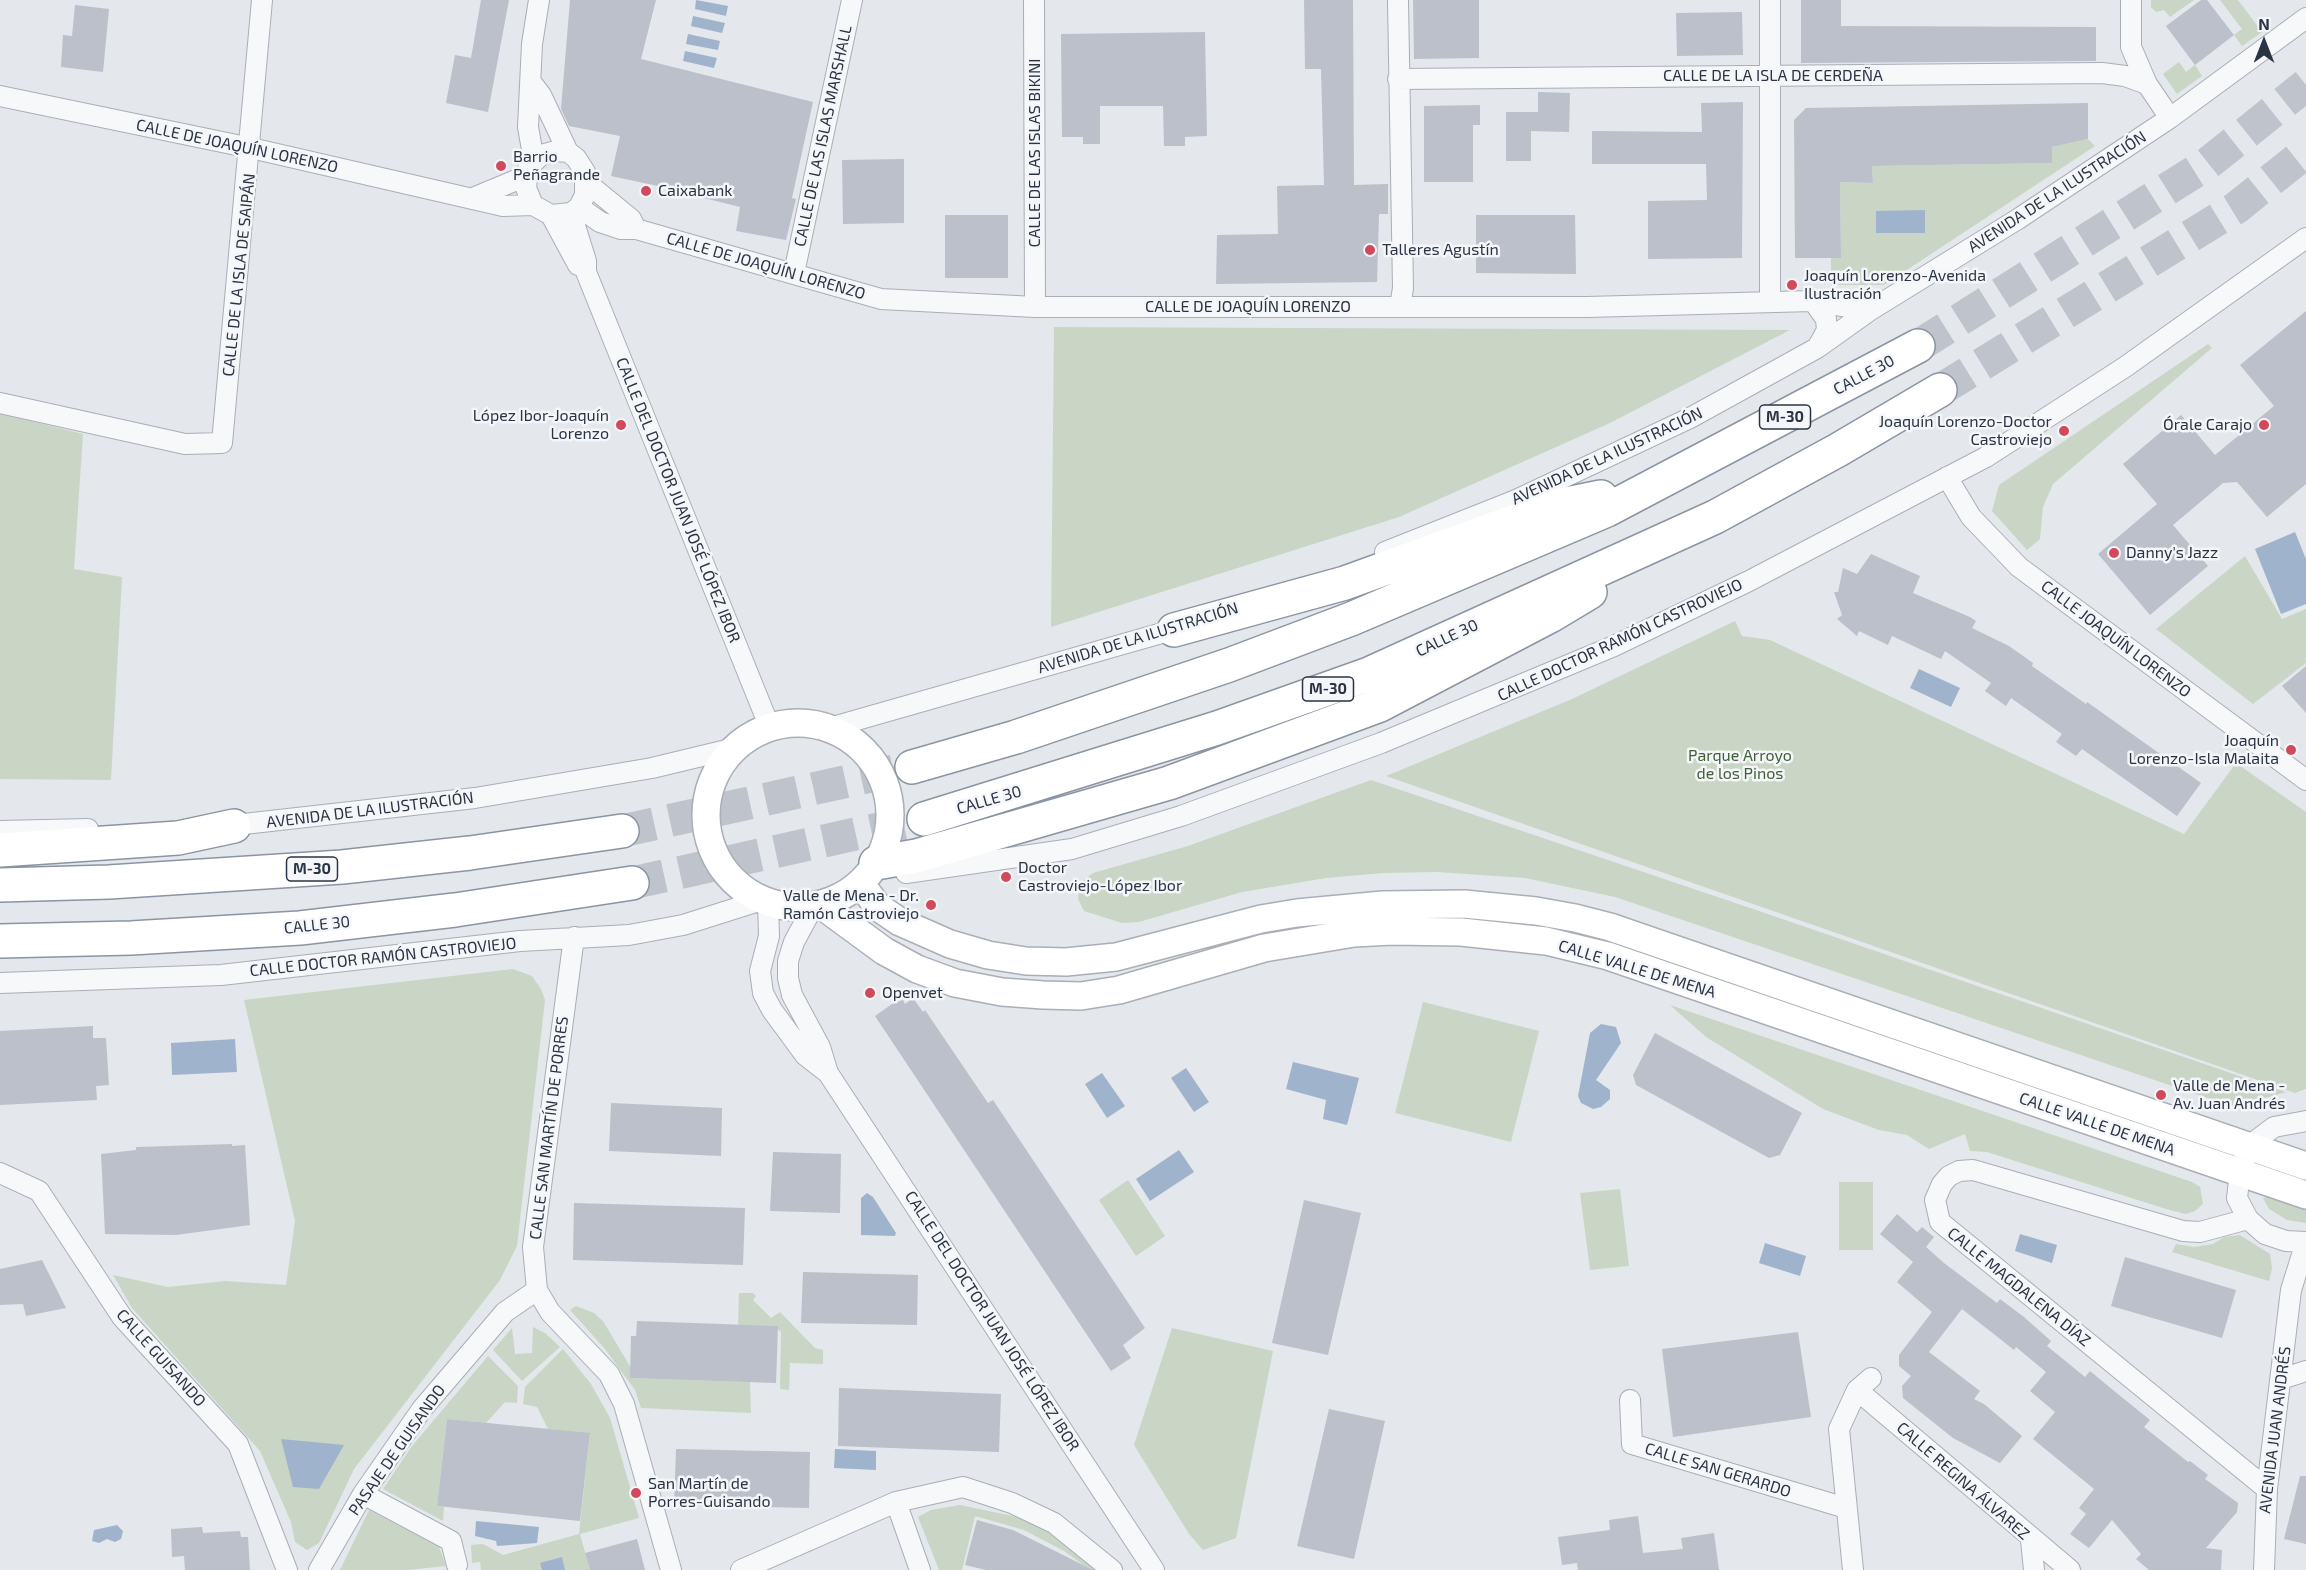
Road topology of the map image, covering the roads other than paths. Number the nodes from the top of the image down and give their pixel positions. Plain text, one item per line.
1 (262, 0) edge
2 (539, 0) edge
3 (852, 0) edge
4 (1034, 0) edge
5 (1398, 0) edge
6 (1770, 0) edge
7 (2131, 0) edge
8 (2306, 18) edge
9 (1770, 76) junction
10 (1398, 79) junction
11 (531, 82) junction
12 (2147, 84) junction
13 (0, 96) edge
14 (2170, 118) junction
15 (251, 147) junction
16 (568, 152) junction
17 (530, 168) junction
18 (587, 183) junction
19 (473, 198) junction
20 (532, 205) junction
21 (575, 210) junction
22 (551, 215) junction
23 (636, 229) junction
24 (2306, 238) edge
25 (586, 272) junction
26 (795, 273) junction
27 (1770, 302) junction
28 (1813, 302) junction
29 (1035, 307) junction
30 (1400, 307) junction
31 (1869, 311) junction
32 (1918, 346) tunnel mouth
33 (1817, 348) junction
34 (1940, 390) tunnel mouth
35 (0, 403) edge
36 (1947, 477) junction
37 (1653, 487) junction
38 (1715, 517) junction
39 (1174, 630) junction
40 (770, 728) junction
41 (829, 728) junction
42 (735, 748) junction
43 (912, 767) tunnel mouth
44 (2306, 780) edge
45 (924, 819) tunnel mouth
46 (234, 826) junction
47 (0, 831) edge
48 (622, 831) tunnel mouth
49 (0, 850) edge
50 (867, 875) junction
51 (632, 883) tunnel mouth
52 (0, 885) edge
53 (765, 901) junction
54 (817, 905) junction
55 (574, 937) junction
56 (0, 941) edge
57 (0, 983) edge
58 (828, 1073) junction
59 (2306, 1121) edge
60 (2250, 1145) junction
61 (2306, 1166) edge
62 (2240, 1172) junction
63 (0, 1173) edge
64 (2306, 1195) edge
65 (2248, 1219) junction
66 (2286, 1241) junction
67 (2306, 1242) edge
68 (537, 1290) junction
69 (2291, 1290) junction
70 (2306, 1371) edge
71 (2281, 1378) junction
72 (1630, 1400) dead end
73 (2267, 1489) junction
74 (363, 1494) junction
75 (896, 1502) junction
76 (1846, 1508) junction
77 (2031, 1540) junction
78 (457, 1565) dead end
79 (287, 1570) edge
80 (319, 1570) edge
81 (672, 1570) edge
82 (741, 1570) edge
83 (920, 1570) edge
84 (1112, 1570) edge
85 (1154, 1570) edge
86 (1852, 1570) edge
87 (2034, 1570) edge
88 (2070, 1570) edge
89 (2264, 1570) edge

1 - 15 street, CALLE DE LA ISLA DE SAIPÁN
2 - 11 street
3 - 26 street, CALLE DE LAS ISLAS MARSHALL
4 - 29 street, CALLE DE LAS ISLAS BIKINI
5 - 10 street
6 - 9 street
7 - 12 street
8 - 14 street, AVENIDA DE LA ILUSTRACIÓN
9 - 10 street, CALLE DE LA ISLA DE CERDEÑA
9 - 12 street, CALLE DE LA ISLA DE CERDEÑA
9 - 27 street
10 - 30 street
11 - 16 street
11 - 17 street
12 - 14 street
13 - 15 street, CALLE DE JOAQUÍN LORENZO
14 - 31 street, AVENIDA DE LA ILUSTRACIÓN
15 - 19 street, CALLE DE JOAQUÍN LORENZO
15 - 35 street, CALLE DE LA ISLA DE SAIPÁN
16 - 17 street
16 - 18 street
17 - 19 street
17 - 20 street
18 - 21 street
18 - 23 street
19 - 20 street, CALLE DE JOAQUÍN LORENZO
20 - 22 street, CALLE DE JOAQUÍN LORENZO
21 - 22 street
21 - 23 street, CALLE DE JOAQUÍN LORENZO
21 - 25 street, CALLE DEL DOCTOR JUAN JOSÉ LÓPEZ IBOR
22 - 25 street, CALLE DEL DOCTOR JUAN JOSÉ LÓPEZ IBOR
23 - 26 street, CALLE DE JOAQUÍN LORENZO
24 - 36 street, CALLE DOCTOR RAMÓN CASTROVIEJO
25 - 40 street, CALLE DEL DOCTOR JUAN JOSÉ LÓPEZ IBOR
26 - 29 street, CALLE DE JOAQUÍN LORENZO
27 - 28 street, CALLE DE JOAQUÍN LORENZO
27 - 30 street, CALLE DE JOAQUÍN LORENZO
28 - 31 street, CALLE DE JOAQUÍN LORENZO
28 - 33 street
29 - 30 street, CALLE DE JOAQUÍN LORENZO
31 - 33 street, AVENIDA DE LA ILUSTRACIÓN
32 - 37 highway, CALLE 30 / M-30
33 - 39 street, AVENIDA DE LA ILUSTRACIÓN
34 - 38 highway, CALLE 30 / M-30
36 - 44 street, CALLE JOAQUÍN LORENZO
36 - 50 street, CALLE DOCTOR RAMÓN CASTROVIEJO
37 - 39 highway
37 - 43 highway, CALLE 30 / M-30
38 - 45 highway, CALLE 30 / M-30
38 - 50 highway
39 - 41 street, AVENIDA DE LA ILUSTRACIÓN
40 - 41 main road
40 - 42 main road
41 - 50 main road
42 - 46 street, AVENIDA DE LA ILUSTRACIÓN
42 - 53 main road
46 - 47 street, AVENIDA DE LA ILUSTRACIÓN
46 - 49 highway
48 - 52 highway, M-30
50 - 54 main road
50 - 60 main road, CALLE VALLE DE MENA
51 - 56 highway, CALLE 30
53 - 54 main road
53 - 55 street, CALLE DOCTOR RAMÓN CASTROVIEJO
53 - 58 street
54 - 58 street
54 - 62 main road, CALLE VALLE DE MENA
55 - 57 street, CALLE DOCTOR RAMÓN CASTROVIEJO
55 - 68 street, CALLE SAN MARTÍN DE PORRES
58 - 85 street, CALLE DEL DOCTOR JUAN JOSÉ LÓPEZ IBOR
59 - 60 street
60 - 61 main road, CALLE VALLE DE MENA
60 - 62 street
62 - 64 main road, CALLE VALLE DE MENA
62 - 65 street
63 - 79 street, CALLE GUISANDO
65 - 66 street
65 - 73 street, CALLE MAGDALENA DÍAZ
66 - 67 street
66 - 69 street, AVENIDA JUAN ANDRÉS
67 - 69 street, AVENIDA JUAN ANDRÉS
68 - 74 street, PASAJE DE GUISANDO
68 - 81 street, CALLE SAN MARTÍN DE PORRES
69 - 71 street, AVENIDA JUAN ANDRÉS
70 - 71 street
71 - 73 street, AVENIDA JUAN ANDRÉS
72 - 76 street, CALLE SAN GERARDO
73 - 89 street, AVENIDA JUAN ANDRÉS
74 - 78 street
74 - 80 street, PASAJE DE GUISANDO
75 - 82 street
75 - 83 street
75 - 84 street
76 - 77 street, CALLE REGINA ÁLVAREZ
76 - 86 street
77 - 87 street
77 - 88 street, CALLE REGINA ÁLVAREZ

